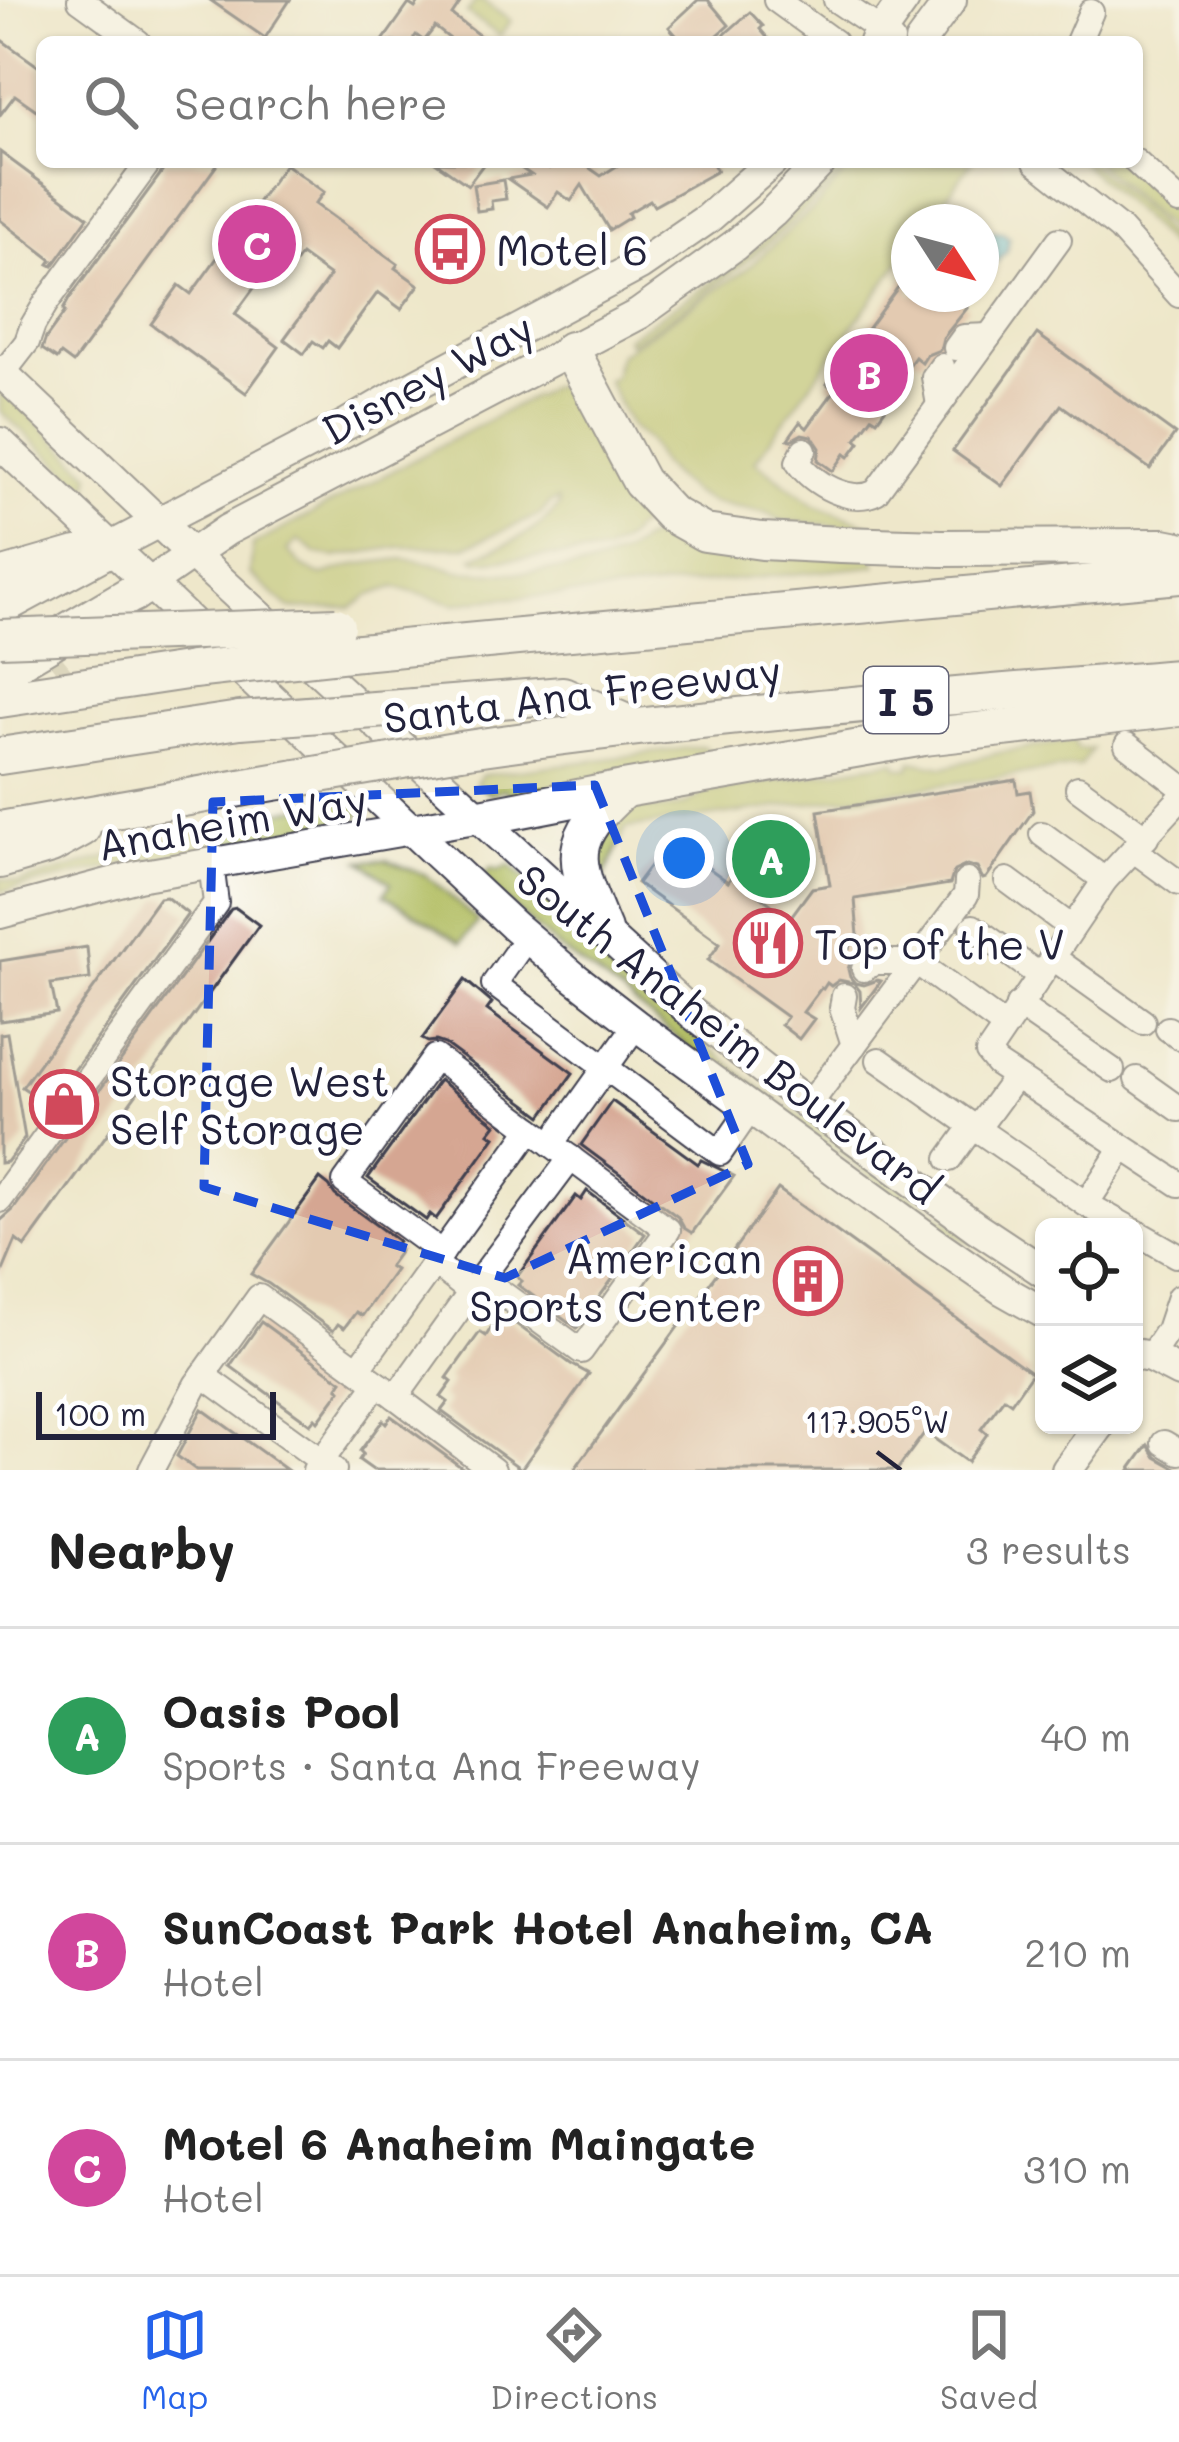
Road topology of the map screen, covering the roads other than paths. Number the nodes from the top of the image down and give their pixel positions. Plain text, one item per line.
1 (80, 0) edge
2 (776, 0) edge
3 (836, 0) edge
4 (904, 0) edge
5 (950, 0) edge
6 (1091, 12) dead end
7 (130, 36) edge
8 (826, 36) edge
9 (881, 36) edge
10 (884, 36) edge
11 (924, 36) edge
12 (1081, 36) edge
13 (146, 168) edge
14 (765, 168) edge
15 (815, 168) edge
16 (1043, 168) edge
17 (1142, 168) edge
18 (1179, 202) edge
19 (1059, 240) dead end
20 (1179, 295) edge
21 (549, 314) junction
22 (988, 337) junction
23 (572, 350) junction
24 (2, 372) edge
25 (939, 405) junction
26 (0, 443) edge
27 (804, 450) dead end
28 (160, 522) junction
29 (111, 547) junction
30 (1179, 550) edge
31 (193, 555) junction
32 (0, 574) edge
33 (1179, 575) edge
34 (150, 583) junction
35 (0, 607) edge
36 (343, 639) junction
37 (64, 660) tunnel mouth
38 (2, 668) edge
39 (1179, 678) edge
40 (1179, 708) edge
41 (634, 727) junction
42 (1127, 746) dead end
43 (0, 756) edge
44 (1078, 788) dead end
45 (624, 789) junction
46 (1178, 799) edge
47 (117, 809) junction
48 (481, 818) junction
49 (0, 830) edge
50 (413, 831) junction
51 (1042, 833) dead end
52 (1140, 844) junction
53 (0, 860) edge
54 (212, 864) junction
55 (1007, 880) dead end
56 (1105, 880) junction
57 (967, 881) dead end
58 (1179, 883) edge
59 (0, 913) edge
60 (973, 927) dead end
61 (1072, 928) junction
62 (603, 930) junction
63 (527, 937) junction
64 (916, 962) junction
65 (1046, 966) junction
66 (864, 969) dead end
67 (844, 996) dead end
68 (1011, 1016) junction
69 (636, 1025) junction
70 (1163, 1029) edge
71 (854, 1045) junction
72 (879, 1060) dead end
73 (606, 1067) junction
74 (1112, 1070) dead end
75 (1015, 1077) junction
76 (1137, 1079) dead end
77 (809, 1106) junction
78 (751, 1108) junction
79 (1179, 1109) edge
80 (975, 1128) junction
81 (551, 1144) junction
82 (1122, 1149) junction
83 (949, 1159) dead end
84 (1179, 1184) edge
85 (0, 1200) edge
86 (1086, 1204) junction
87 (1111, 1218) edge
88 (1143, 1237) edge
89 (1175, 1255) dead end
90 (438, 1258) junction
91 (1035, 1266) edge
92 (476, 1285) junction
93 (1179, 1297) edge
94 (1035, 1308) edge
95 (1174, 1325) edge
96 (1143, 1351) edge
97 (1143, 1357) edge
98 (1179, 1372) edge
99 (203, 1375) junction
100 (377, 1383) junction
101 (1093, 1434) edge
102 (160, 1466) edge
103 (324, 1467) edge
104 (493, 1470) edge
105 (1067, 1470) edge

1 - 7 street
2 - 8 street
3 - 9 street
4 - 10 main road
5 - 11 main road
6 - 12 street
13 - 24 street
14 - 21 main road, Disney Way
15 - 23 main road, Disney Way
16 - 20 street
17 - 18 street
19 - 22 street
21 - 23 main road
21 - 28 main road, Disney Way
22 - 25 street
22 - 25 street
23 - 30 highway
23 - 31 main road, Disney Way
24 - 28 main road, South Anaheim Boulevard
25 - 27 street
26 - 29 main road, South Anaheim Boulevard
28 - 29 main road, Disney Way
28 - 31 main road, South Anaheim Boulevard
29 - 32 main road, Disney Way
29 - 34 main road, South Anaheim Boulevard
29 - 35 highway
31 - 34 main road, Disney Way
31 - 48 main road, South Anaheim Boulevard
33 - 36 highway, Santa Ana Freeway
34 - 37 main road, Disney Way
34 - 38 highway
34 - 50 main road, South Anaheim Boulevard
36 - 38 highway, bridge
36 - 38 highway, Santa Ana Freeway, bridge
39 - 41 highway, Santa Ana Freeway / I 5
40 - 45 highway
41 - 43 highway, bridge
41 - 47 highway, Santa Ana Freeway / I 5, bridge
42 - 46 street
44 - 52 street
45 - 48 highway
45 - 62 highway
46 - 52 street
47 - 49 highway, Santa Ana Freeway / I 5
47 - 53 highway
48 - 50 main road, Anaheim Way
48 - 62 main road, South Anaheim Boulevard
50 - 54 main road, Anaheim Way
50 - 63 main road, South Anaheim Boulevard
51 - 56 street
52 - 56 street
52 - 58 street
54 - 59 main road, Anaheim Way
54 - 85 street
55 - 61 street
56 - 61 street
57 - 64 street
60 - 65 street
61 - 65 street
62 - 77 main road, South Anaheim Boulevard
63 - 69 main road, South Anaheim Boulevard
63 - 73 street
64 - 66 street
64 - 68 street
64 - 71 street
65 - 68 street
65 - 70 street
67 - 71 street
68 - 74 street
68 - 75 street
69 - 73 street
69 - 78 main road, South Anaheim Boulevard
71 - 77 street
72 - 80 street
73 - 78 street
73 - 81 street
75 - 80 street
75 - 82 street
76 - 79 street
77 - 91 main road, South Anaheim Boulevard
78 - 94 main road, South Anaheim Boulevard
80 - 83 street
80 - 86 street
81 - 90 street
81 - 90 street
81 - 92 street
81 - 92 street
82 - 84 street
82 - 86 street
86 - 87 street
88 - 89 street
90 - 92 street
90 - 100 street
92 - 100 street
93 - 95 street
95 - 96 street
97 - 98 main road
99 - 100 street
99 - 102 street
99 - 103 street
100 - 103 street
100 - 104 street
101 - 105 main road

